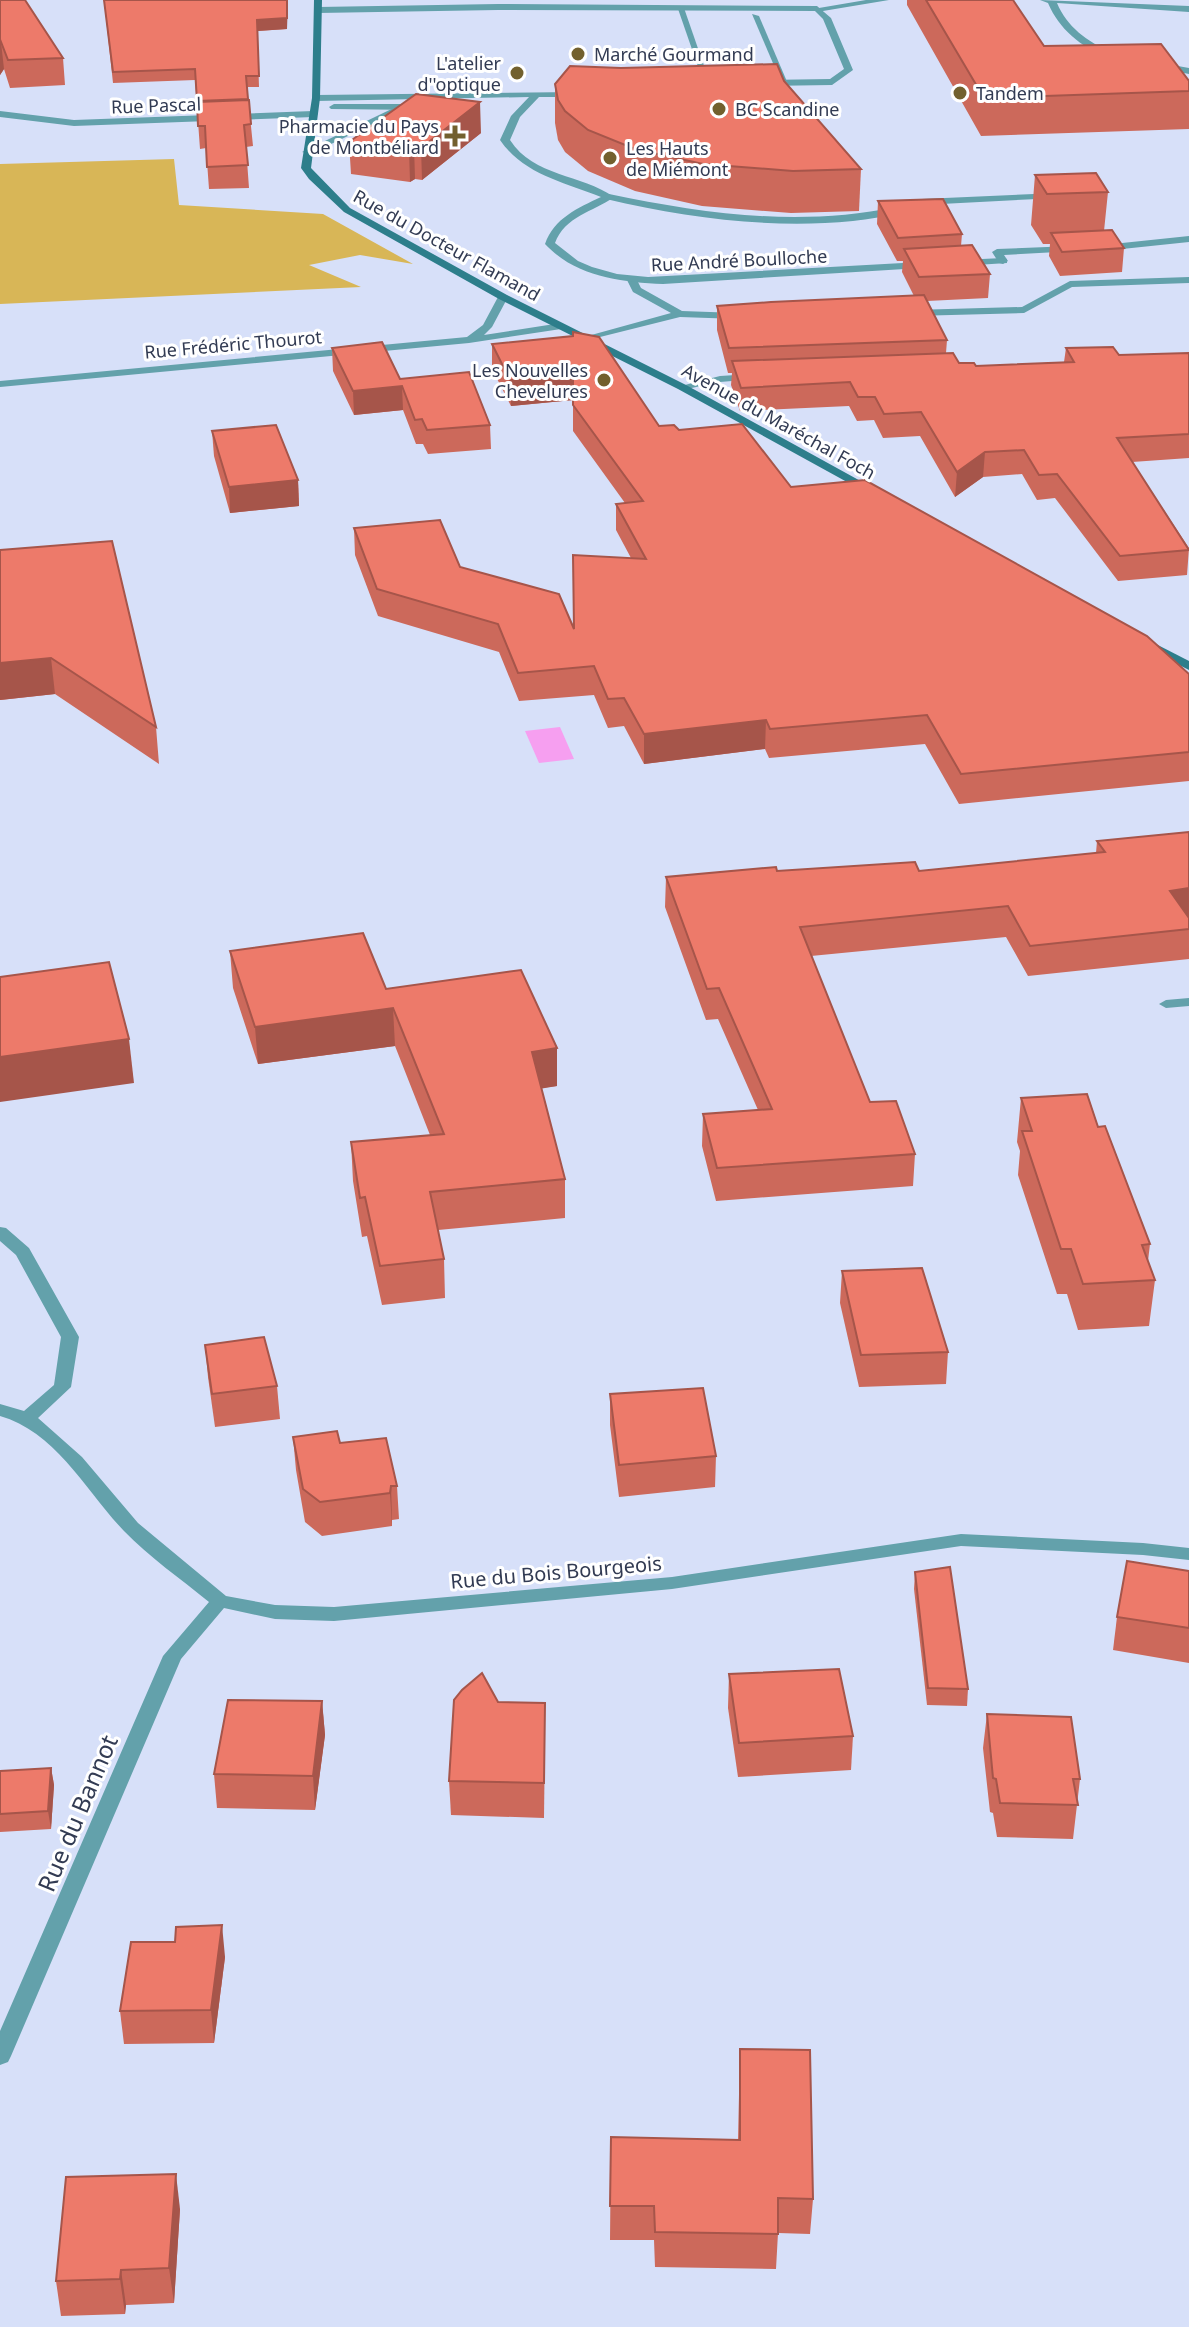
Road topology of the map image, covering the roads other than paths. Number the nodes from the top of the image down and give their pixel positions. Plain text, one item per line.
1 (885, 0) edge
2 (1047, 1) edge
3 (318, 5) edge
4 (680, 8) junction
5 (817, 9) junction
6 (1189, 9) edge
7 (755, 16) dead end
8 (1121, 58) edge
9 (1148, 64) edge
10 (1189, 71) edge
11 (785, 82) junction
12 (755, 83) edge
13 (708, 84) junction
14 (724, 84) edge
15 (694, 86) edge
16 (593, 94) edge
17 (535, 96) junction
18 (315, 106) junction
19 (402, 107) junction
20 (0, 114) edge
21 (307, 152) junction
22 (609, 197) junction
23 (1034, 197) edge
24 (1189, 239) edge
25 (1093, 248) edge
26 (1077, 249) edge
27 (956, 263) edge
28 (940, 264) edge
29 (632, 280) junction
30 (1189, 280) edge
31 (503, 297) junction
32 (680, 314) junction
33 (897, 314) edge
34 (755, 317) edge
35 (561, 326) junction
36 (588, 339) junction
37 (469, 340) junction
38 (526, 345) edge
39 (580, 352) edge
40 (636, 364) junction
41 (767, 377) edge
42 (0, 384) edge
43 (682, 387) junction
44 (876, 495) edge
45 (1137, 638) edge
46 (1189, 666) edge
47 (1189, 1002) edge
48 (1166, 1004) dead end
49 (0, 1232) edge
50 (0, 1410) edge
51 (27, 1418) junction
52 (1189, 1554) edge
53 (220, 1601) junction
54 (0, 2056) edge

1 - 5 street
2 - 6 street
2 - 8 street
3 - 4 street
3 - 18 street
4 - 5 street
4 - 13 street
5 - 11 street
7 - 11 street
9 - 10 street
11 - 12 street
13 - 14 street
13 - 15 street
16 - 17 street
17 - 18 street
17 - 19 street
17 - 22 street
18 - 19 street
18 - 20 street, Rue Pascal
18 - 21 street
19 - 21 street
21 - 31 street, Rue du Docteur Flamand
22 - 23 street
22 - 29 street, Rue André Boulloche
24 - 25 street
26 - 27 street
28 - 29 street, Rue André Boulloche
29 - 32 street
30 - 33 street
31 - 35 street, Rue du Docteur Flamand
31 - 37 street
32 - 34 street
32 - 36 street
35 - 36 street, Avenue du Maréchal Foch
35 - 37 street, Rue Frédéric Thourot
36 - 40 street, Avenue du Maréchal Foch
37 - 38 street, Rue Frédéric Thourot
37 - 42 street, Rue Frédéric Thourot
39 - 40 street
40 - 43 street, Avenue du Maréchal Foch
41 - 43 street
43 - 44 street, Avenue du Maréchal Foch
45 - 46 street
47 - 48 street
49 - 51 street
50 - 51 street, Rue du Bois Bourgeois
51 - 53 street, Rue du Bois Bourgeois
52 - 53 street, Rue du Bois Bourgeois
53 - 54 street, Rue du Bannot

